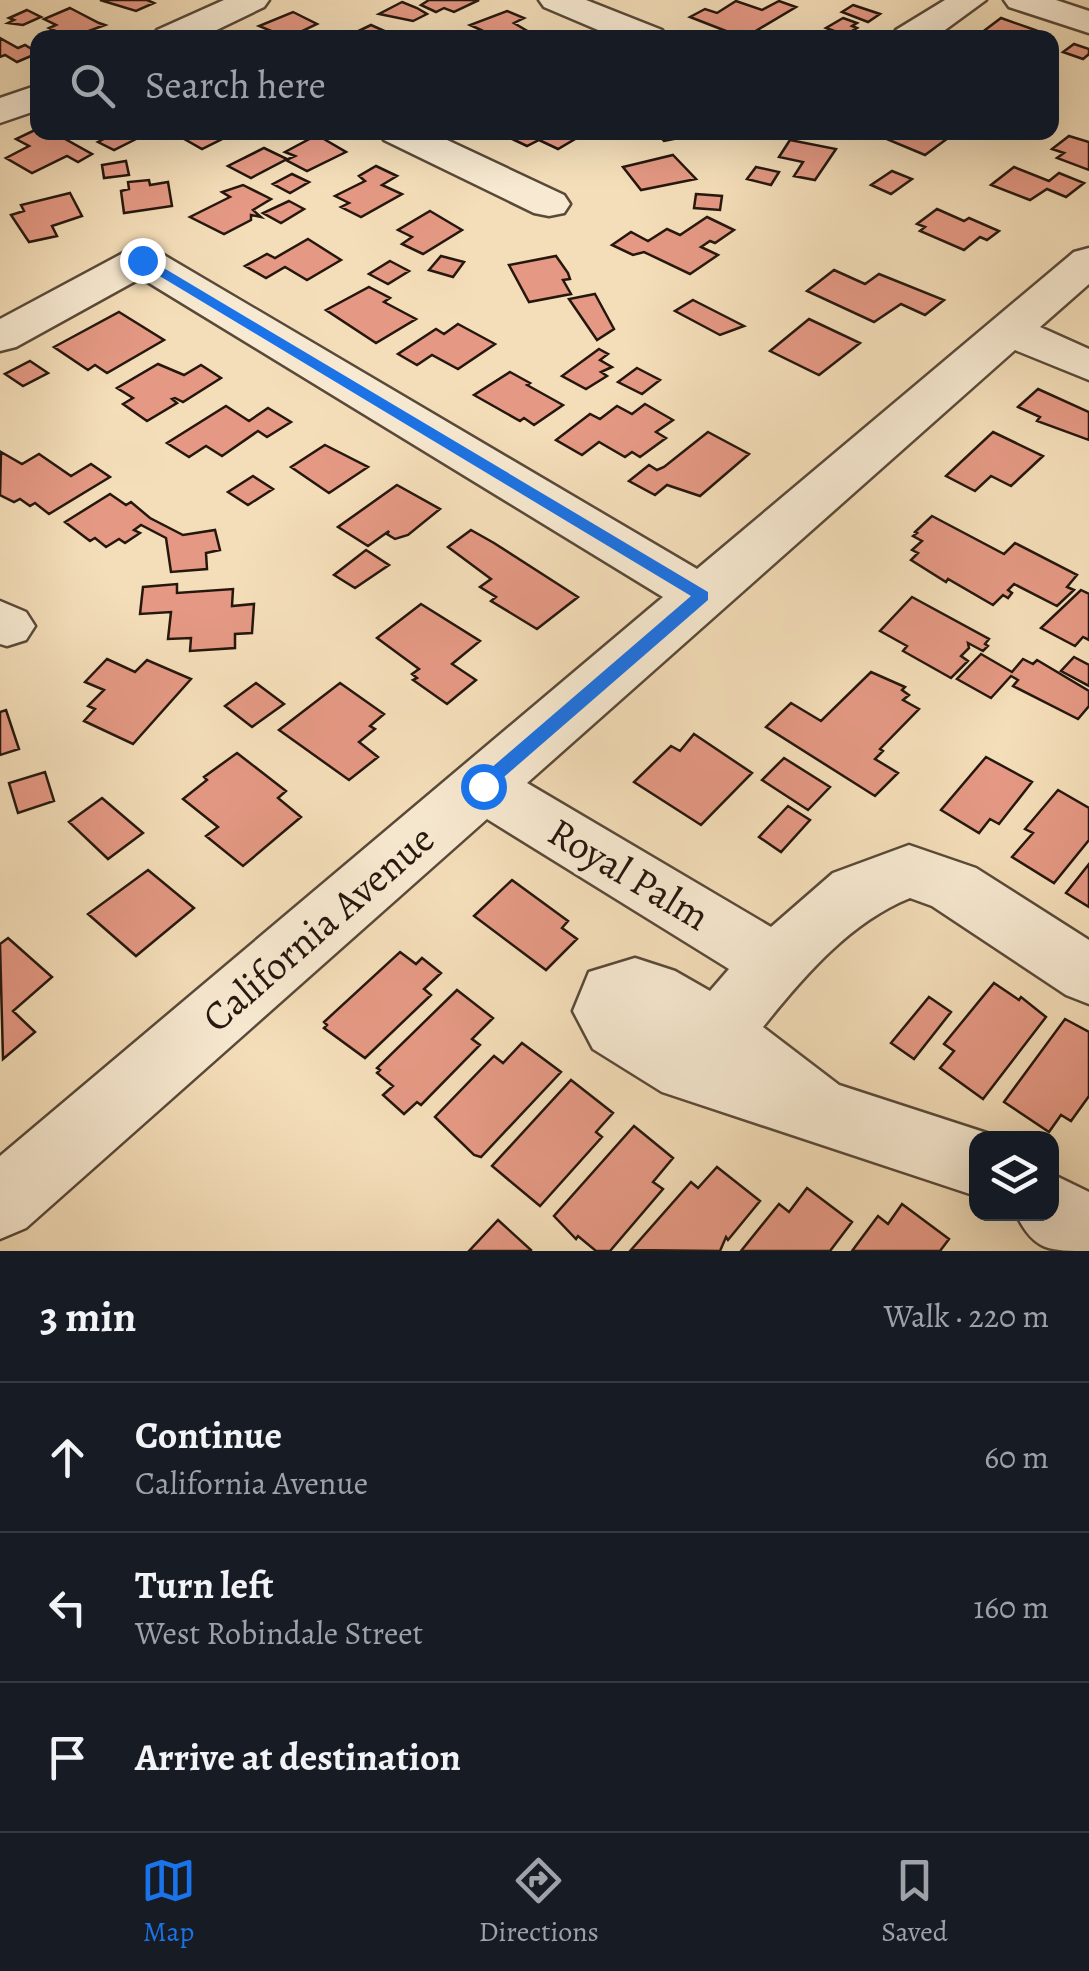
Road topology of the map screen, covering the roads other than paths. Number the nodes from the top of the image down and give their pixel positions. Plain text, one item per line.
1 (252, 0) edge
2 (556, 0) edge
3 (969, 0) edge
4 (1021, 0) edge
5 (1089, 22) edge
6 (194, 30) edge
7 (629, 30) edge
8 (921, 30) edge
9 (30, 99) edge
10 (0, 112) edge
11 (415, 140) edge
12 (550, 204) dead end
13 (1089, 262) edge
14 (1009, 330) junction
15 (0, 336) edge
16 (1089, 366) edge
17 (702, 596) junction
18 (483, 786) junction
19 (775, 962) junction
20 (1089, 975) edge
21 (716, 1032) junction
22 (822, 1114) junction
23 (969, 1160) edge
24 (0, 1203) edge
25 (1059, 1215) edge
26 (1089, 1238) edge

1 - 6 street
2 - 7 street
3 - 8 street
4 - 5 street
9 - 10 street
11 - 12 street
13 - 14 street, California Avenue
14 - 16 street
14 - 17 street, California Avenue
15 - 17 street
17 - 18 street, California Avenue
18 - 19 street, Royal Palm
18 - 24 street, California Avenue
19 - 20 street
19 - 21 street
21 - 22 street
21 - 22 street
22 - 23 street
25 - 26 street

